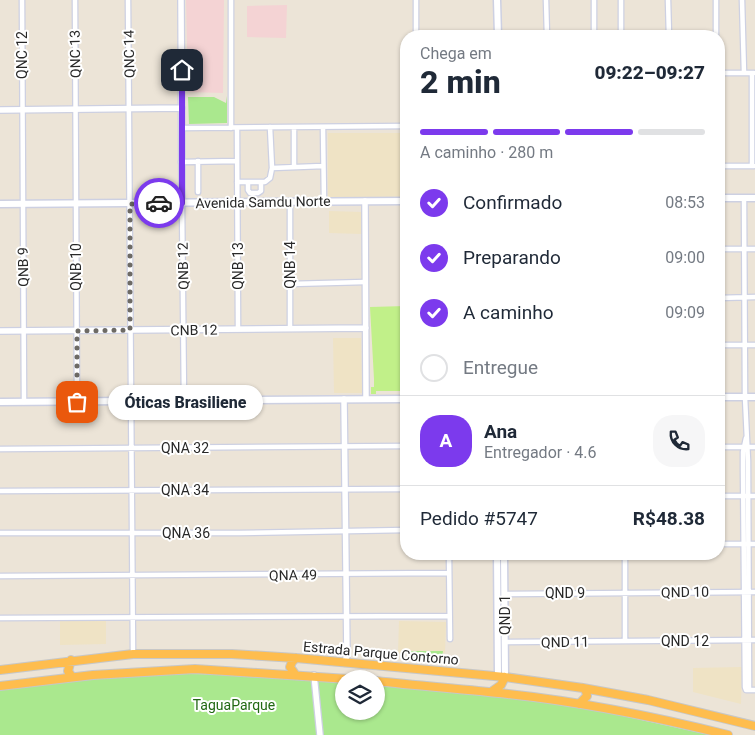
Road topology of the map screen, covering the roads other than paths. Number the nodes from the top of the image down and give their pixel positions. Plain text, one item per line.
1 (22, 0) edge
2 (75, 0) edge
3 (128, 0) edge
4 (181, 0) edge
5 (231, 0) edge
6 (235, 0) edge
7 (416, 0) edge
8 (497, 0) edge
9 (546, 0) edge
10 (594, 0) edge
11 (620, 0) edge
12 (668, 0) edge
13 (716, 0) edge
14 (742, 0) edge
15 (231, 8) junction
16 (416, 30) edge
17 (498, 30) edge
18 (547, 30) edge
19 (594, 30) edge
20 (621, 30) edge
21 (669, 30) edge
22 (716, 30) edge
23 (725, 73) edge
24 (744, 73) junction
25 (754, 73) edge
26 (129, 108) junction
27 (182, 108) junction
28 (76, 109) junction
29 (0, 110) edge
30 (22, 110) junction
31 (400, 126) edge
32 (270, 127) junction
33 (294, 127) junction
34 (323, 127) junction
35 (182, 128) junction
36 (231, 128) junction
37 (237, 128) junction
38 (754, 135) edge
39 (198, 161) junction
40 (237, 161) junction
41 (182, 162) junction
42 (323, 166) junction
43 (725, 166) edge
44 (754, 166) edge
45 (294, 167) junction
46 (272, 168) junction
47 (237, 182) junction
48 (248, 182) junction
49 (263, 182) junction
50 (198, 192) dead end
51 (725, 198) edge
52 (744, 198) junction
53 (755, 198) edge
54 (365, 201) junction
55 (400, 201) edge
56 (237, 202) junction
57 (290, 202) junction
58 (324, 202) junction
59 (76, 203) junction
60 (182, 203) junction
61 (0, 204) edge
62 (22, 204) junction
63 (130, 204) junction
64 (725, 249) edge
65 (744, 249) junction
66 (755, 249) edge
67 (365, 282) junction
68 (290, 284) junction
69 (745, 297) junction
70 (755, 297) edge
71 (725, 298) edge
72 (290, 328) junction
73 (366, 328) junction
74 (238, 329) junction
75 (130, 330) junction
76 (184, 330) junction
77 (0, 331) edge
78 (23, 331) junction
79 (77, 331) junction
80 (746, 345) junction
81 (755, 345) edge
82 (725, 346) edge
83 (725, 397) edge
84 (745, 397) junction
85 (755, 397) edge
86 (344, 399) junction
87 (366, 399) junction
88 (400, 399) edge
89 (130, 401) junction
90 (184, 401) junction
91 (0, 402) edge
92 (24, 402) junction
93 (77, 402) junction
94 (400, 446) edge
95 (345, 447) junction
96 (725, 447) edge
97 (746, 447) junction
98 (755, 447) edge
99 (131, 448) junction
100 (0, 449) edge
101 (346, 489) junction
102 (400, 489) edge
103 (132, 490) junction
104 (0, 491) edge
105 (725, 496) edge
106 (746, 496) junction
107 (755, 496) edge
108 (400, 530) edge
109 (346, 531) junction
110 (132, 533) junction
111 (0, 534) edge
112 (725, 544) edge
113 (746, 544) junction
114 (755, 544) edge
115 (449, 560) edge
116 (497, 560) edge
117 (504, 560) edge
118 (625, 560) edge
119 (449, 573) junction
120 (347, 574) junction
121 (132, 575) junction
122 (0, 576) edge
123 (746, 592) junction
124 (755, 592) edge
125 (625, 593) junction
126 (504, 594) junction
127 (347, 616) junction
128 (449, 616) junction
129 (0, 618) edge
130 (133, 618) junction
131 (450, 640) dead end
132 (749, 640) edge
133 (625, 641) junction
134 (505, 642) junction
135 (195, 653) junction
136 (133, 654) junction
137 (501, 657) junction
138 (296, 658) junction
139 (71, 660) junction
140 (348, 660) junction
141 (409, 668) junction
142 (196, 669) junction
143 (0, 670) edge
144 (426, 670) junction
145 (294, 674) junction
146 (314, 676) junction
147 (72, 677) junction
148 (502, 677) junction
149 (335, 678) edge
150 (385, 682) edge
151 (408, 684) junction
152 (0, 686) edge
153 (424, 686) junction
154 (583, 688) junction
155 (750, 690) edge
156 (491, 692) junction
157 (579, 704) junction
158 (755, 726) edge
159 (320, 735) edge
160 (728, 735) edge

1 - 30 street, QNC 12
2 - 28 street, QNC 13
3 - 26 street, QNC 14
4 - 27 street
5 - 15 street
6 - 15 street
7 - 16 street
8 - 17 main road
9 - 18 street
10 - 19 street
11 - 20 street
12 - 21 street
13 - 22 street
14 - 24 street
15 - 36 street
23 - 24 street
24 - 25 street
25 - 38 street
26 - 27 street
26 - 28 street
26 - 63 street, QNC 14
27 - 35 street
28 - 30 street
28 - 59 street, QNC 13
29 - 30 street
30 - 62 street, QNC 12
31 - 34 street
32 - 33 street
32 - 37 street
32 - 46 street
33 - 34 street
33 - 45 street
34 - 42 street
35 - 36 street
35 - 41 street
36 - 37 street
37 - 40 street, QNB 13
38 - 44 street
39 - 40 street
39 - 41 street
39 - 50 street
40 - 47 street, QNB 13
41 - 60 street
42 - 45 street
42 - 58 street
43 - 44 street
45 - 46 street
46 - 49 street
47 - 48 street
47 - 56 street, QNB 13
48 - 49 street
48 - 49 street
51 - 52 main road
52 - 53 main road
52 - 65 street
54 - 55 main road, Avenida Samdu Norte
54 - 58 main road, Avenida Samdu Norte
54 - 67 street
56 - 57 main road, Avenida Samdu Norte
56 - 60 main road, Avenida Samdu Norte
56 - 74 street, QNB 13
57 - 58 main road, Avenida Samdu Norte
57 - 68 street, QNB 14
59 - 62 main road, Avenida Samdu Norte
59 - 63 main road, Avenida Samdu Norte
59 - 79 street, QNB 10
60 - 63 main road, Avenida Samdu Norte
60 - 76 street, QNB 12
61 - 62 main road, Avenida Samdu Norte
62 - 78 street, QNB 9
63 - 75 street, QNC 14
64 - 65 street
65 - 66 street
65 - 69 street
67 - 68 street
67 - 73 street
68 - 72 street, QNB 14
69 - 70 street
69 - 71 street
69 - 80 street
72 - 73 street, CNB 12
72 - 74 street, CNB 12
73 - 87 street
74 - 76 street, CNB 12
75 - 76 street, CNB 12
75 - 79 street, CNB 12
75 - 89 street, QNC 14
76 - 90 street, QNB 12
77 - 78 street, CNB 12
78 - 79 street, CNB 12
78 - 92 street, QNB 9
79 - 93 street, QNB 10
80 - 81 street
80 - 82 street
80 - 84 street
83 - 84 main road
84 - 85 main road
84 - 97 street
86 - 87 main road
86 - 90 main road
86 - 95 street
87 - 88 main road
89 - 90 main road
89 - 93 main road
89 - 99 street, QNC 14
91 - 92 main road
92 - 93 main road
94 - 95 street, QNA 32
95 - 99 street, QNA 32
95 - 101 street
96 - 97 street
97 - 98 street
97 - 106 street
99 - 100 street, QNA 32
99 - 103 street, QNC 14
101 - 102 street, QNA 34
101 - 103 street, QNA 34
101 - 109 street
103 - 104 street, QNA 34
103 - 110 street, QNC 14
105 - 106 street
106 - 107 street
106 - 113 street
108 - 109 street, QNA 36
109 - 110 street, QNA 36
109 - 120 street
110 - 111 street, QNA 36
110 - 121 street, QNC 14
112 - 113 street
113 - 114 street
113 - 123 street
115 - 119 street
116 - 137 main road
117 - 126 main road, QND 1
118 - 125 street
119 - 120 street, QNA 49
119 - 128 street
120 - 121 street, QNA 49
120 - 127 street
121 - 122 street, QNA 49
121 - 130 street, QNC 14
123 - 124 street, QND 10
123 - 125 street, QND 10
123 - 132 street
125 - 126 street, QND 9
125 - 133 street
126 - 134 main road, QND 1
127 - 128 street
127 - 130 street
127 - 140 street
128 - 131 street
129 - 130 street
130 - 136 street, QNC 14
132 - 133 street, QND 12
132 - 155 street
133 - 134 street, QND 11
134 - 137 main road, QND 1
135 - 136 highway, Estrada Parque Contorno
135 - 138 highway, Estrada Parque Contorno
135 - 142 highway
136 - 139 highway, Estrada Parque Contorno
137 - 148 main road, QND 1
138 - 140 highway, Estrada Parque Contorno
138 - 145 highway
139 - 143 highway, Estrada Parque Contorno
139 - 147 highway
140 - 141 highway, Estrada Parque Contorno
141 - 144 highway, Estrada Parque Contorno
141 - 151 highway
142 - 145 highway, Estrada Parque Contorno
142 - 147 highway, Estrada Parque Contorno
144 - 148 highway, Estrada Parque Contorno
144 - 153 highway
145 - 146 highway, Estrada Parque Contorno
146 - 149 highway, Estrada Parque Contorno
146 - 159 street
147 - 152 highway, Estrada Parque Contorno
148 - 154 highway, Estrada Parque Contorno
148 - 156 highway
150 - 151 highway, Estrada Parque Contorno
151 - 153 highway, Estrada Parque Contorno
153 - 156 highway, Estrada Parque Contorno
154 - 157 highway
154 - 158 highway, Estrada Parque Contorno
156 - 157 highway, Estrada Parque Contorno
157 - 160 highway, Estrada Parque Contorno

